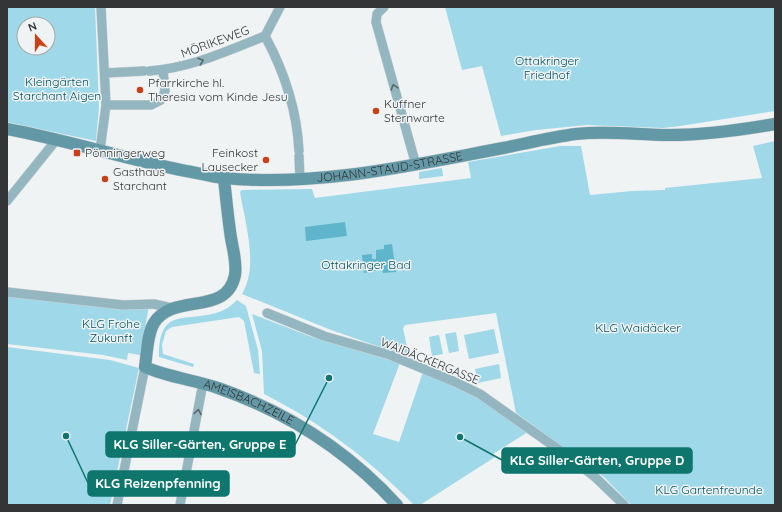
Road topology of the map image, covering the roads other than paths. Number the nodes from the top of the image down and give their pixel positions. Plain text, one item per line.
1 (101, 7) edge
2 (280, 7) edge
3 (384, 7) edge
4 (265, 36) junction
5 (164, 70) junction
6 (105, 73) junction
7 (106, 105) junction
8 (775, 124) edge
9 (7, 129) edge
10 (57, 139) junction
11 (100, 150) junction
12 (416, 165) junction
13 (224, 178) junction
14 (300, 179) junction
15 (7, 201) edge
16 (7, 292) edge
17 (172, 308) junction
18 (267, 313) dead end
19 (145, 367) junction
20 (203, 383) junction
21 (117, 505) edge
22 (180, 505) edge
23 (396, 505) edge
24 (624, 505) edge

1 - 6 street
2 - 4 street, MÖRIKEWEG
12 -> 3 street
5 -> 4 street, MÖRIKEWEG
4 - 14 street
5 - 6 street, MÖRIKEWEG
5 - 7 street
6 - 7 street
7 - 11 street
8 - 12 street, JOHANN-STAUD-STRASSE
9 - 10 street, JOHANN-STAUD-STRASSE
10 - 11 street, JOHANN-STAUD-STRASSE
10 - 15 street
11 - 13 street, JOHANN-STAUD-STRASSE
12 - 14 street, JOHANN-STAUD-STRASSE
13 - 14 street, JOHANN-STAUD-STRASSE
13 - 17 street
16 - 17 street
17 - 19 street
18 - 24 street, WAIDÄCKERGASSE
19 - 20 street, AMEISBACHZEILE
19 - 21 street
22 -> 20 street
20 - 23 street, AMEISBACHZEILE

